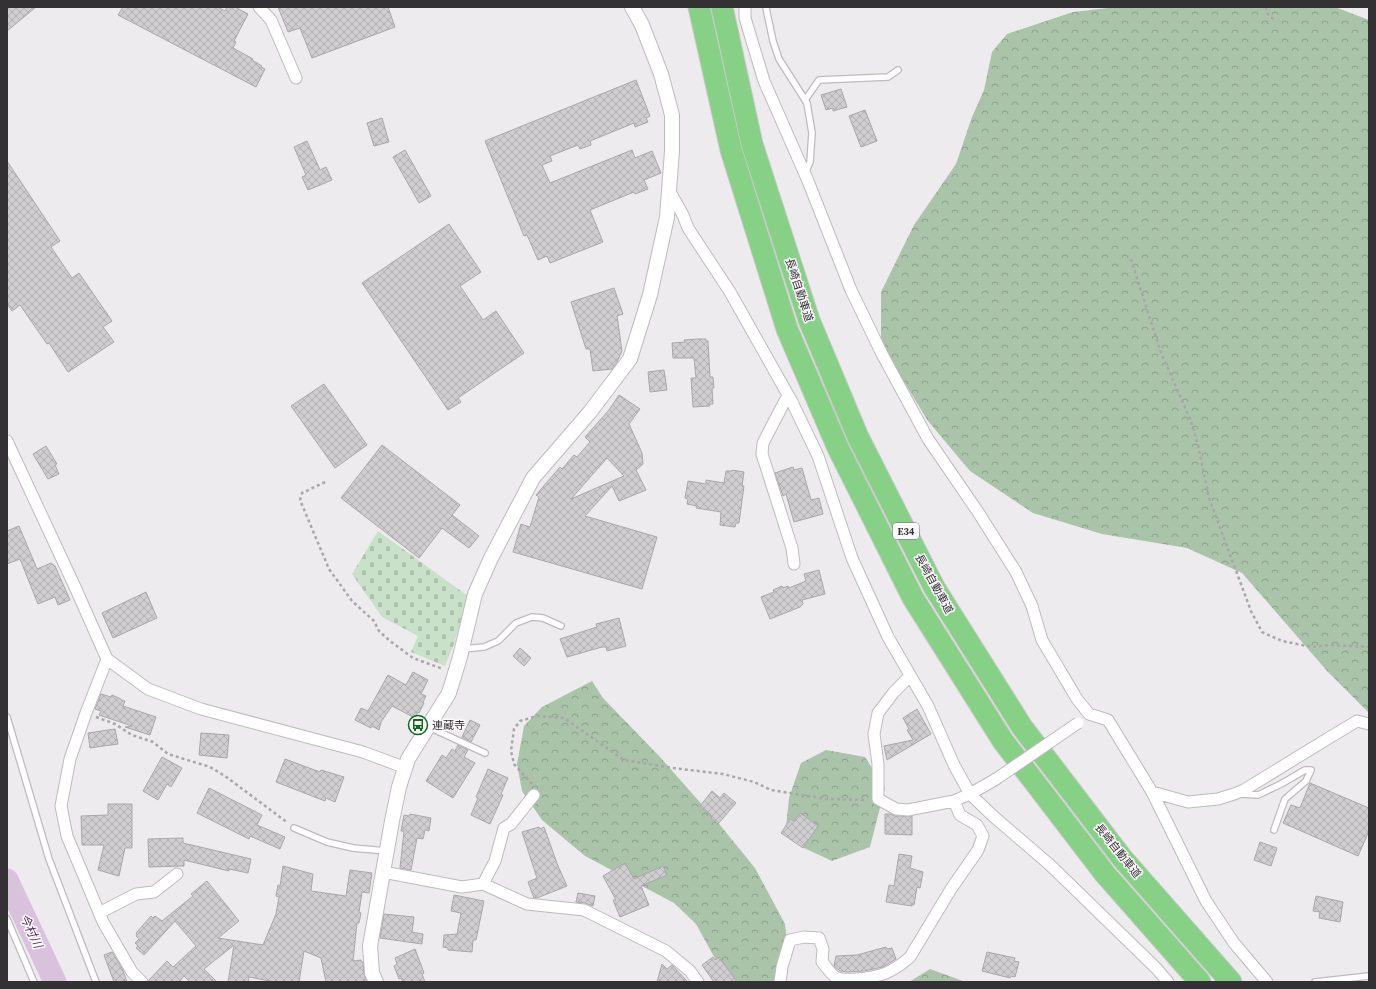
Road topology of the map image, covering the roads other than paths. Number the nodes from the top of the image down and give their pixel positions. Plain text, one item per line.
1 (259, 7) edge
2 (632, 7) edge
3 (699, 7) edge
4 (722, 7) edge
5 (745, 7) edge
6 (766, 8) edge
7 (898, 70) dead end
8 (296, 78) dead end
9 (805, 100) junction
10 (805, 174) junction
11 (669, 190) junction
12 (788, 395) junction
13 (7, 441) edge
14 (794, 564) dead end
15 (561, 626) dead end
16 (462, 649) junction
17 (107, 659) junction
18 (910, 676) junction
19 (1089, 714) junction
20 (7, 718) edge
21 (1369, 724) edge
22 (429, 727) junction
23 (485, 753) dead end
24 (406, 768) junction
25 (1152, 792) junction
26 (970, 794) junction
27 (1234, 794) junction
28 (534, 795) road end
29 (954, 801) junction
30 (294, 828) road end
31 (1274, 830) dead end
32 (387, 851) junction
33 (382, 872) junction
34 (177, 874) dead end
35 (483, 884) junction
36 (100, 913) junction
37 (7, 919) edge
38 (1369, 976) edge
39 (34, 982) edge
40 (96, 982) edge
41 (142, 982) edge
42 (376, 982) edge
43 (698, 982) edge
44 (780, 982) edge
45 (1168, 982) edge
46 (1200, 982) edge
47 (1231, 982) edge
48 (1267, 982) edge
49 (1314, 982) edge

1 - 8 street
2 - 11 street
3 - 46 highway, 長崎自動車道 / E34
4 - 47 highway, 長崎自動車道 / E34
5 - 10 street
6 - 9 lane
7 - 9 lane
9 - 10 lane
10 - 19 street
11 - 12 street
11 - 16 street
12 - 14 street
12 - 18 street
13 - 17 street
15 - 16 lane
16 - 22 street
17 - 24 street
17 - 36 street
18 - 26 street
18 - 29 street
19 - 25 street
19 - 26 street, bridge
20 - 40 lane
21 - 27 street
22 - 23 lane
22 - 24 street
24 - 32 street
25 - 27 street
25 - 48 street
26 - 29 street
26 - 45 street
27 - 31 lane
28 - 35 street
29 - 44 street
30 - 32 lane
32 - 33 street
33 - 35 street
33 - 42 street
34 - 36 street
35 - 43 street
36 - 41 street
37 - 39 lane
38 - 49 lane

